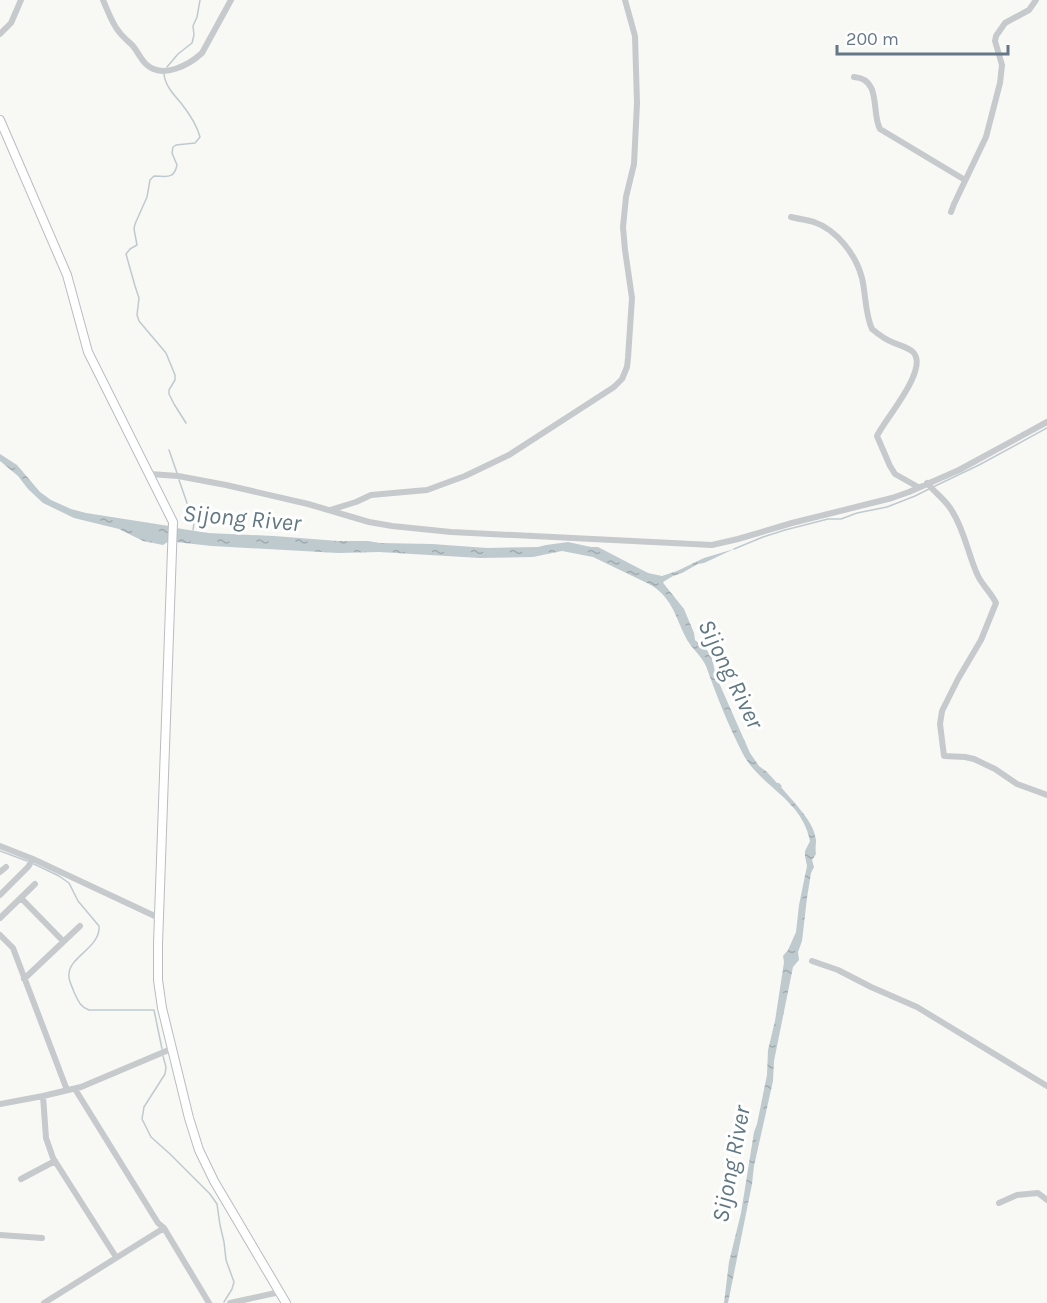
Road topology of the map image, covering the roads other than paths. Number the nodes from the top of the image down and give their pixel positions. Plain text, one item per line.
1 (21, 0) edge
2 (103, 0) edge
3 (231, 0) edge
4 (625, 0) edge
5 (1036, 0) edge
6 (0, 34) edge
7 (854, 77) dead end
8 (0, 120) edge
9 (965, 180) junction
10 (951, 212) dead end
11 (791, 217) dead end
12 (1047, 422) edge
13 (150, 474) junction
14 (927, 483) junction
15 (918, 487) junction
16 (330, 510) junction
17 (1047, 795) edge
18 (0, 846) edge
19 (33, 859) junction
20 (35, 884) dead end
21 (0, 895) edge
22 (21, 898) junction
23 (0, 918) edge
24 (159, 918) junction
25 (80, 926) dead end
26 (0, 935) edge
27 (63, 941) junction
28 (812, 961) dead end
29 (24, 979) junction
30 (171, 1048) junction
31 (1047, 1086) edge
32 (75, 1089) junction
33 (67, 1090) junction
34 (43, 1096) junction
35 (0, 1104) edge
36 (55, 1161) junction
37 (21, 1179) dead end
38 (1047, 1200) edge
39 (999, 1203) dead end
40 (164, 1228) junction
41 (0, 1235) edge
42 (42, 1238) dead end
43 (116, 1257) junction
44 (280, 1292) junction
45 (44, 1303) edge
46 (209, 1303) edge
47 (230, 1303) edge
48 (286, 1303) edge

1 - 6 street
2 - 3 street
4 - 16 street
5 - 9 street
7 - 9 street
8 - 13 main road
9 - 10 street
11 - 15 street
12 - 14 street
13 - 16 street
13 - 24 main road
14 - 15 street
14 - 17 street
15 - 16 street
18 - 19 street
19 - 21 street
19 - 24 street
20 - 22 street
22 - 23 street
22 - 27 street
24 - 30 main road
25 - 27 street
26 - 29 street
27 - 29 street
28 - 31 street
29 - 33 street
30 - 32 street
30 - 44 main road
32 - 33 street
32 - 40 street
33 - 34 street
34 - 35 street
34 - 36 street
36 - 37 street
36 - 43 street
38 - 39 street
40 - 43 street
40 - 46 street
41 - 42 street
43 - 45 street
44 - 47 street
44 - 48 main road

